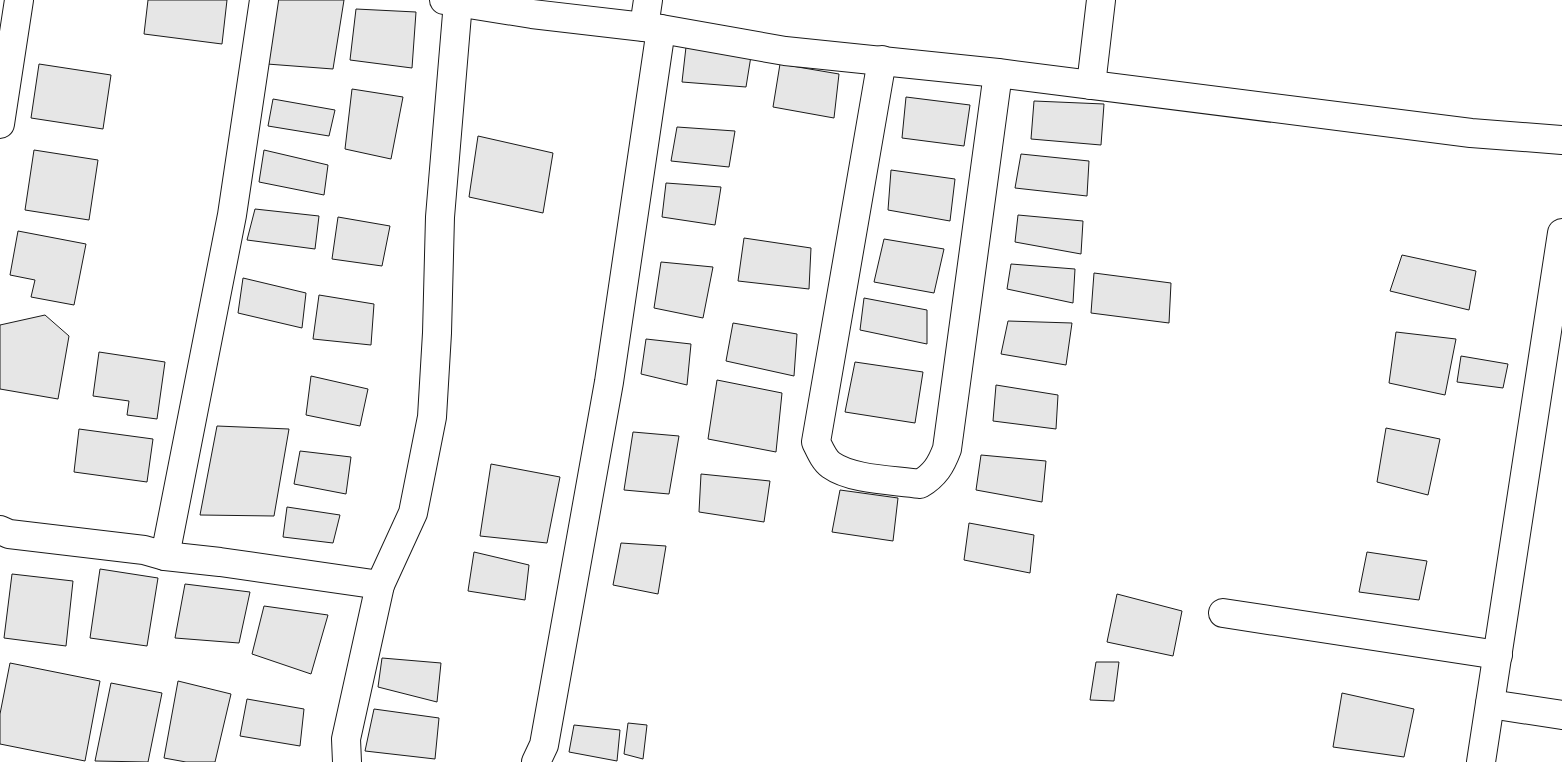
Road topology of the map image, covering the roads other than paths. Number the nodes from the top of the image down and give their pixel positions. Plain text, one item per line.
1 (19, 0) edge
2 (264, 0) edge
3 (648, 0) edge
4 (1101, 0) edge
5 (451, 1) edge
6 (653, 28) junction
7 (882, 60) junction
8 (998, 73) junction
9 (1091, 85) junction
10 (0, 124) edge
11 (1562, 140) edge
12 (1562, 233) edge
13 (0, 530) edge
14 (165, 556) junction
15 (380, 585) junction
16 (1223, 613) dead end
17 (1498, 655) junction
18 (1490, 704) junction
19 (1562, 715) edge
20 (347, 762) edge
21 (536, 762) edge
22 (1481, 762) edge

1 - 10 street
2 - 14 street
3 - 6 street
4 - 9 street
5 - 6 street
5 - 15 street
6 - 7 street
6 - 21 street
7 - 8 street
7 - 8 street
8 - 9 street
9 - 11 street
12 - 17 street
13 - 14 street
14 - 15 street
15 - 20 street
16 - 17 street
17 - 18 street
18 - 19 street
18 - 22 street

